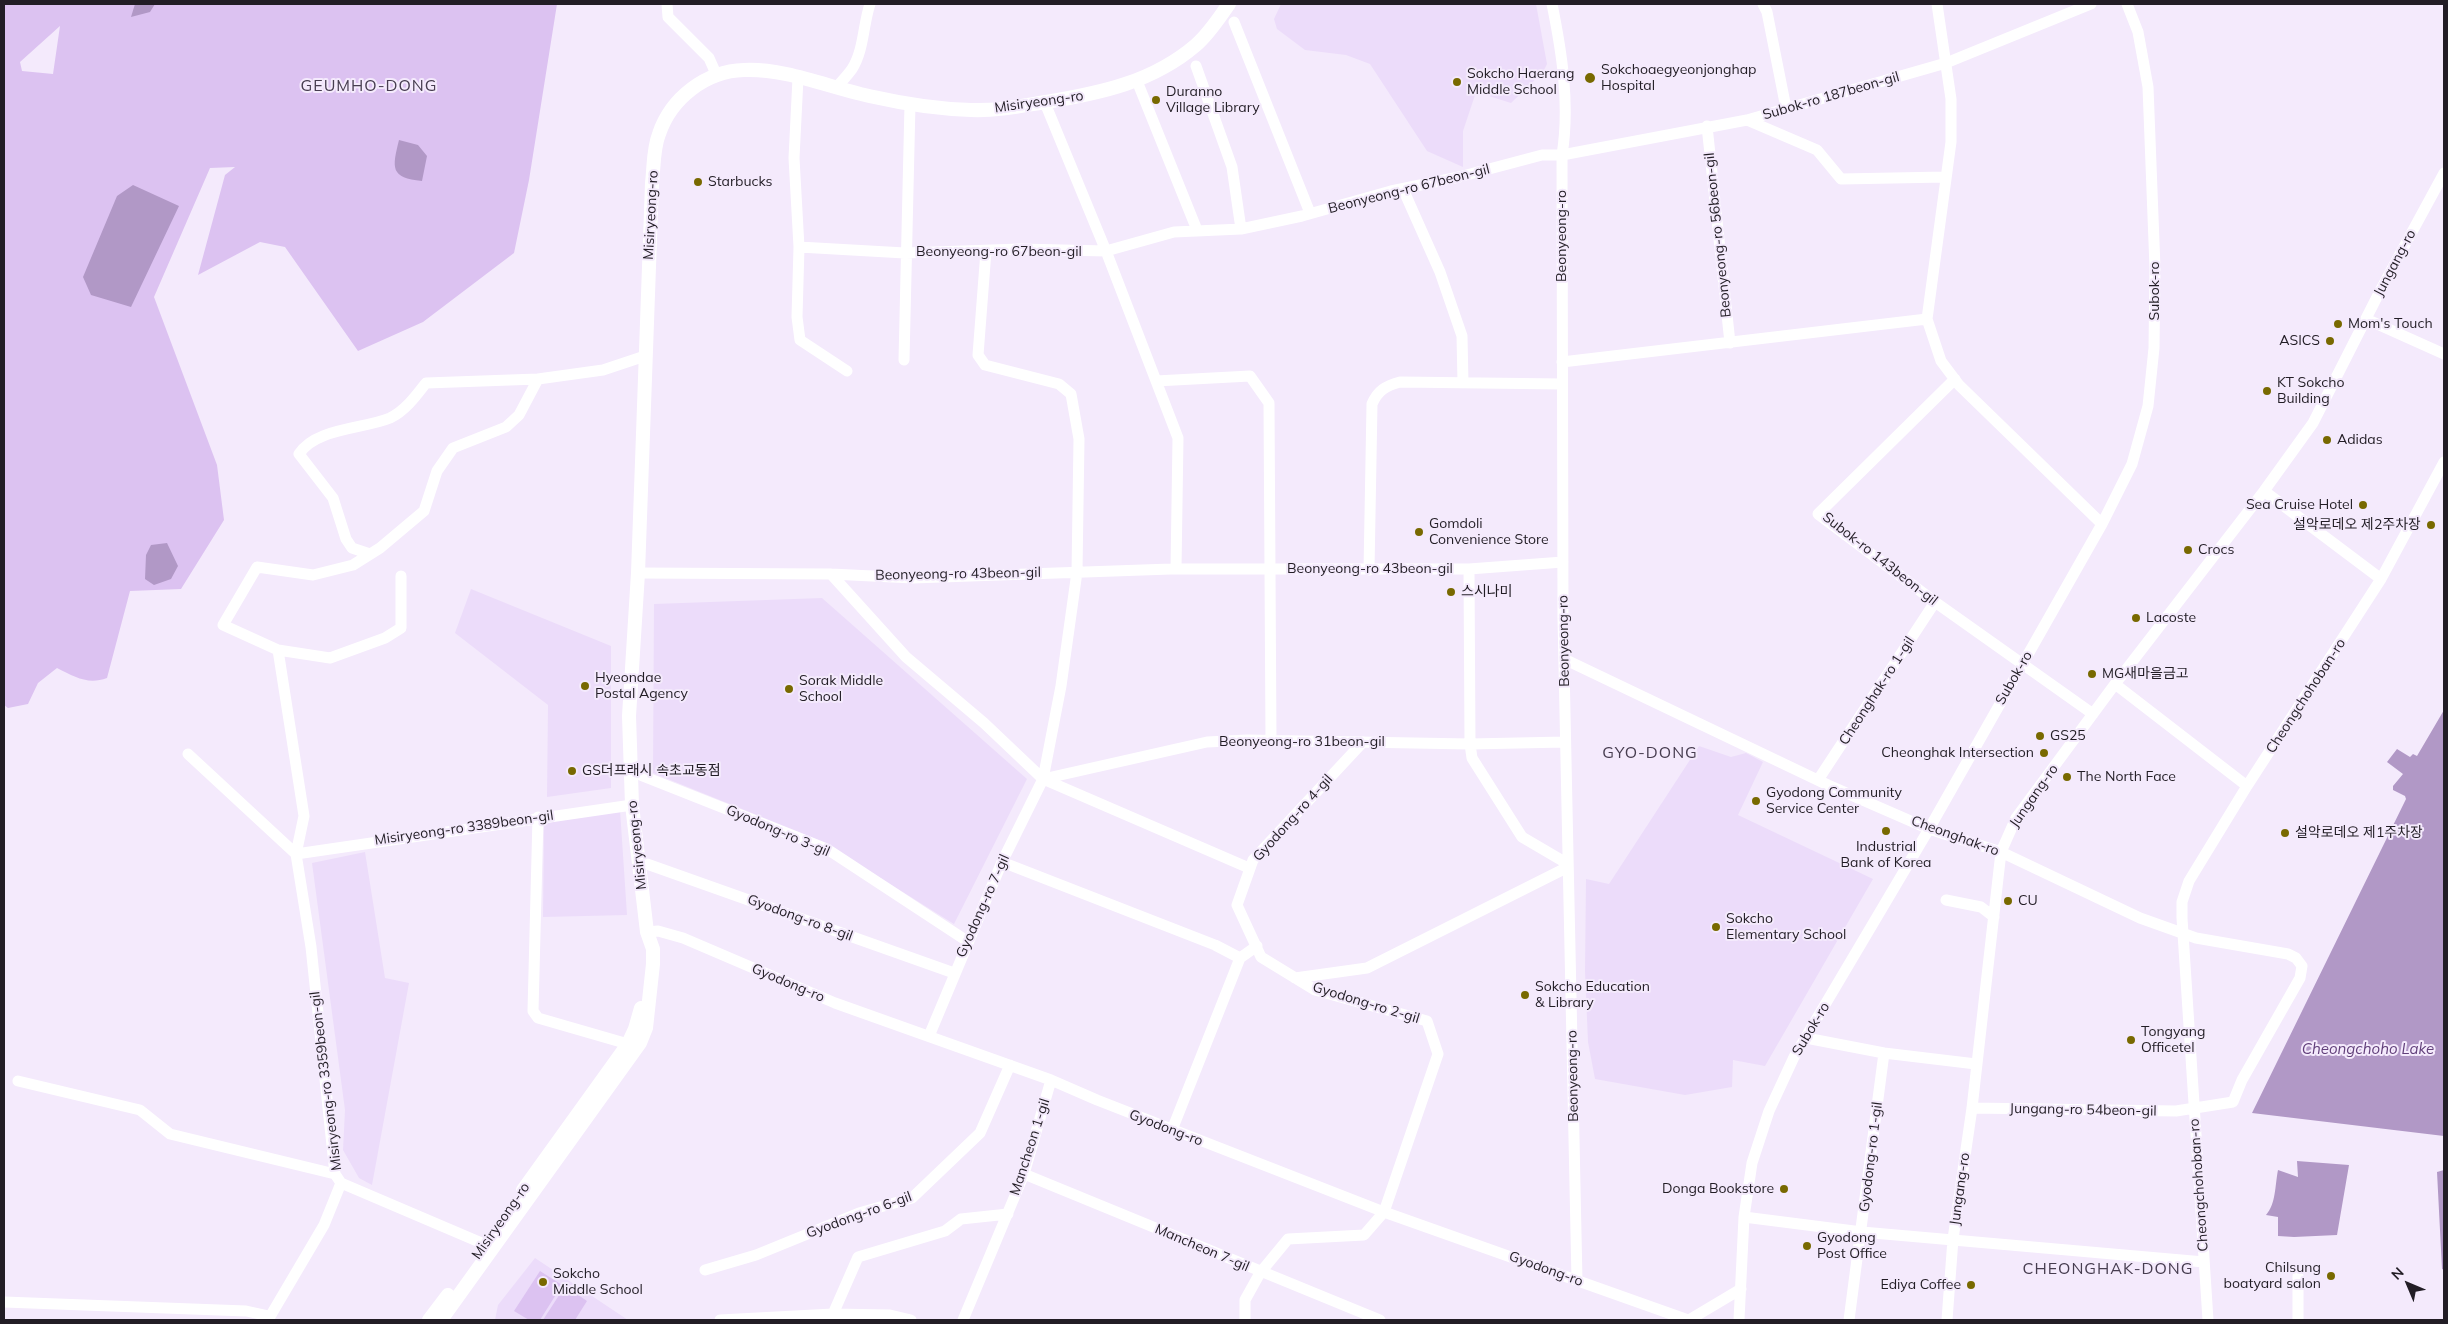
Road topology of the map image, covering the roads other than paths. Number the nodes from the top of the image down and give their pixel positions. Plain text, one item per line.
1 (667, 4) edge
2 (870, 4) edge
3 (1229, 4) edge
4 (1552, 4) edge
5 (1763, 4) edge
6 (1937, 4) edge
7 (2091, 4) edge
8 (2127, 4) edge
9 (1234, 22) dead end
10 (1946, 63) junction
11 (1196, 66) dead end
12 (717, 76) junction
13 (798, 78) junction
14 (1137, 81) junction
15 (836, 88) junction
16 (1045, 103) junction
17 (910, 104) junction
18 (1786, 108) junction
19 (1747, 120) junction
20 (1707, 126) junction
21 (1562, 155) junction
22 (2444, 174) edge
23 (1945, 177) junction
24 (1403, 189) junction
25 (1310, 213) junction
26 (1240, 229) junction
27 (1197, 230) junction
28 (799, 247) junction
29 (986, 251) junction
30 (1106, 251) junction
31 (905, 253) junction
32 (1927, 319) junction
33 (2366, 319) junction
34 (1730, 343) junction
35 (2444, 354) edge
36 (645, 356) junction
37 (904, 360) dead end
38 (1562, 362) junction
39 (847, 371) dead end
40 (538, 379) junction
41 (1955, 379) junction
42 (1156, 381) junction
43 (1463, 383) junction
44 (1562, 384) junction
45 (2444, 462) edge
46 (2264, 491) junction
47 (2102, 524) junction
48 (370, 554) junction
49 (1562, 562) junction
50 (1176, 569) junction
51 (1470, 569) junction
52 (1270, 570) junction
53 (1369, 570) junction
54 (1077, 572) junction
55 (638, 573) junction
56 (830, 574) junction
57 (401, 576) dead end
58 (2381, 579) junction
59 (1935, 602) junction
60 (278, 650) junction
61 (1564, 659) junction
62 (2023, 663) junction
63 (2115, 684) junction
64 (2093, 714) junction
65 (1271, 740) junction
66 (1363, 742) junction
67 (1565, 742) junction
68 (1470, 744) junction
69 (188, 754) dead end
70 (630, 771) junction
71 (1043, 780) junction
72 (1818, 780) junction
73 (2247, 786) junction
74 (632, 805) junction
75 (538, 817) junction
76 (1929, 829) junction
77 (2001, 852) junction
78 (296, 854) junction
79 (1002, 862) junction
80 (647, 864) dead end
81 (1568, 866) junction
82 (1249, 868) junction
83 (1946, 900) dead end
84 (1994, 917) junction
85 (647, 932) junction
86 (2184, 933) junction
87 (967, 941) junction
88 (1257, 946) junction
89 (1261, 957) joint
90 (1240, 958) junction
91 (954, 973) junction
92 (1295, 978) junction
93 (929, 1036) junction
94 (1806, 1038) junction
95 (628, 1044) junction
96 (1884, 1053) junction
97 (1976, 1064) junction
98 (1010, 1065) junction
99 (18, 1080) dead end
100 (1051, 1080) junction
101 (1972, 1108) junction
102 (2194, 1109) junction
103 (1172, 1130) junction
104 (1024, 1174) junction
105 (338, 1178) junction
106 (1384, 1212) junction
107 (1008, 1214) junction
108 (1744, 1217) junction
109 (1862, 1232) junction
110 (1953, 1239) junction
111 (488, 1246) junction
112 (2204, 1262) junction
113 (705, 1270) dead end
114 (1260, 1273) junction
115 (2298, 1276) dead end
116 (1577, 1280) junction
117 (1741, 1289) junction
118 (4, 1302) edge
119 (833, 1314) junction
120 (268, 1318) edge
121 (429, 1320) edge
122 (441, 1320) edge
123 (720, 1320) edge
124 (911, 1320) edge
125 (963, 1320) edge
126 (1245, 1320) edge
127 (1380, 1320) edge
128 (1689, 1320) edge
129 (1739, 1320) edge
130 (1849, 1320) edge
131 (1947, 1320) edge
132 (2208, 1320) edge
133 (2298, 1320) edge

1 - 12 street
2 - 15 street
3 - 14 main road, Misiryeong-ro
4 - 21 street, Beonyeong-ro
5 - 18 street
6 - 10 street
7 - 10 street, Subok-ro 187beon-gil
8 - 47 street, Subok-ro
9 - 25 street
10 - 18 street, Subok-ro 187beon-gil
10 - 23 street
11 - 26 street
12 - 13 main road, Misiryeong-ro
12 - 36 main road, Misiryeong-ro
13 - 15 main road, Misiryeong-ro
13 - 28 street
14 - 16 main road, Misiryeong-ro
14 - 27 street
15 - 17 main road, Misiryeong-ro
16 - 17 main road, Misiryeong-ro
16 - 30 street
17 - 31 street
18 - 19 street, Subok-ro 187beon-gil
19 - 20 street, Subok-ro 187beon-gil
19 - 23 street
20 - 21 street, Subok-ro 187beon-gil
20 - 34 street, Beonyeong-ro 56beon-gil
21 - 24 street, Beonyeong-ro 67beon-gil
21 - 38 street, Beonyeong-ro
22 - 33 street, Jungang-ro
23 - 32 street
24 - 25 street, Beonyeong-ro 67beon-gil
24 - 43 street
25 - 26 street, Beonyeong-ro 67beon-gil
26 - 27 street, Beonyeong-ro 67beon-gil
27 - 30 street, Beonyeong-ro 67beon-gil
28 - 31 street, Beonyeong-ro 67beon-gil
28 - 39 street
29 - 30 street, Beonyeong-ro 67beon-gil
29 - 31 street, Beonyeong-ro 67beon-gil
29 - 54 street, Gyodong-ro 7-gil
30 - 42 street
31 - 37 street
32 - 34 street
32 - 41 street
33 - 35 street
33 - 46 street, Jungang-ro
34 - 38 street
36 - 40 street
36 - 55 main road, Misiryeong-ro
38 - 44 street, Beonyeong-ro
40 - 48 street
40 - 48 street
41 - 47 street
41 - 59 street, Subok-ro 143beon-gil
42 - 50 street
42 - 52 street
43 - 44 street
43 - 53 street
44 - 49 street, Beonyeong-ro
45 - 58 street, Cheongchohoban-ro
46 - 58 street
46 - 63 street, Jungang-ro
47 - 62 street, Subok-ro
48 - 60 street
49 - 51 street, Beonyeong-ro 43beon-gil
49 - 61 street, Beonyeong-ro
50 - 52 street, Beonyeong-ro 43beon-gil
50 - 54 street, Beonyeong-ro 43beon-gil
51 - 53 street, Beonyeong-ro 43beon-gil
51 - 68 street
52 - 53 street, Beonyeong-ro 43beon-gil
52 - 65 street
54 - 56 street, Beonyeong-ro 43beon-gil
54 - 71 street, Gyodong-ro 7-gil
55 - 56 street, Beonyeong-ro 43beon-gil
55 - 70 main road, Misiryeong-ro
56 - 71 street
57 - 60 street
58 - 73 street, Cheongchohoban-ro
59 - 62 street, Subok-ro 143beon-gil
59 - 72 street, Cheonghak-ro 1-gil
60 - 78 street
61 - 67 street, Beonyeong-ro
61 - 72 street, Cheonghak-ro
62 - 64 street, Subok-ro 143beon-gil
62 - 76 street, Subok-ro
63 - 64 street, Jungang-ro
63 - 73 street
64 - 77 street, Jungang-ro
65 - 66 street, Beonyeong-ro 31beon-gil
65 - 71 street, Beonyeong-ro 31beon-gil
66 - 68 street, Beonyeong-ro 31beon-gil
66 - 82 street, Gyodong-ro 4-gil
67 - 68 street, Beonyeong-ro 31beon-gil
67 - 81 street, Beonyeong-ro
68 - 81 street
69 - 78 street
70 - 74 main road, Misiryeong-ro
70 - 87 street, Gyodong-ro 3-gil
71 - 79 street, Gyodong-ro 7-gil
71 - 82 street
72 - 76 street, Cheonghak-ro
73 - 86 street, Cheongchohoban-ro
74 - 75 street, Misiryeong-ro 3389beon-gil
74 - 85 main road, Misiryeong-ro
75 - 78 street, Misiryeong-ro 3389beon-gil
75 - 95 street
76 - 77 street, Cheonghak-ro
76 - 94 street, Subok-ro
77 - 84 street, Jungang-ro
77 - 86 street, Cheonghak-ro
78 - 105 street, Misiryeong-ro 3359beon-gil
79 - 87 street, Gyodong-ro 7-gil
79 - 90 street
80 - 91 street, Gyodong-ro 8-gil
81 - 92 street
81 - 116 street, Beonyeong-ro
82 - 88 street, Gyodong-ro 4-gil
83 - 84 street
84 - 97 street, Jungang-ro
85 - 93 street, Gyodong-ro
85 - 95 main road, Misiryeong-ro
85 - 111 main road, Misiryeong-ro
86 - 102 street, Cheongchohoban-ro
86 - 102 street, Cheongchohoban-ro
87 - 91 street, Gyodong-ro 7-gil
88 - 89 street, Gyodong-ro 4-gil
88 - 90 street
89 - 92 street, Gyodong-ro 2-gil
90 - 103 street
91 - 93 street, Gyodong-ro 7-gil
92 - 106 street, Gyodong-ro 2-gil
93 - 98 street, Gyodong-ro
94 - 96 street
94 - 108 street, Subok-ro
95 - 111 main road, Misiryeong-ro
96 - 97 street
96 - 109 street, Gyodong-ro 1-gil
97 - 101 street, Jungang-ro
98 - 100 street, Gyodong-ro
98 - 113 street, Gyodong-ro 6-gil
99 - 105 street
100 - 103 street, Gyodong-ro
100 - 104 street, Mancheon 1-gil
101 - 102 street, Jungang-ro 54beon-gil
101 - 110 street, Jungang-ro
102 - 112 street, Cheongchohoban-ro
103 - 106 street, Gyodong-ro
104 - 107 street, Mancheon 1-gil
104 - 114 street, Mancheon 7-gil
105 - 111 street, Misiryeong-ro 3359beon-gil
105 - 120 street
106 - 114 street
106 - 116 street, Gyodong-ro
107 - 119 street, Mancheon 1-gil
107 - 125 street, Mancheon 1-gil
108 - 109 street
108 - 117 street, Subok-ro
109 - 110 street
109 - 130 street, Gyodong-ro 1-gil
110 - 112 street
110 - 131 street, Jungang-ro
111 - 121 main road, Misiryeong-ro
111 - 122 main road, Misiryeong-ro
112 - 132 street, Cheongchohoban-ro
114 - 126 street
114 - 127 street, Mancheon 7-gil
115 - 133 street
116 - 128 street, Gyodong-ro
117 - 128 street
117 - 129 street, Subok-ro
118 - 120 street
119 - 123 street
119 - 124 street

